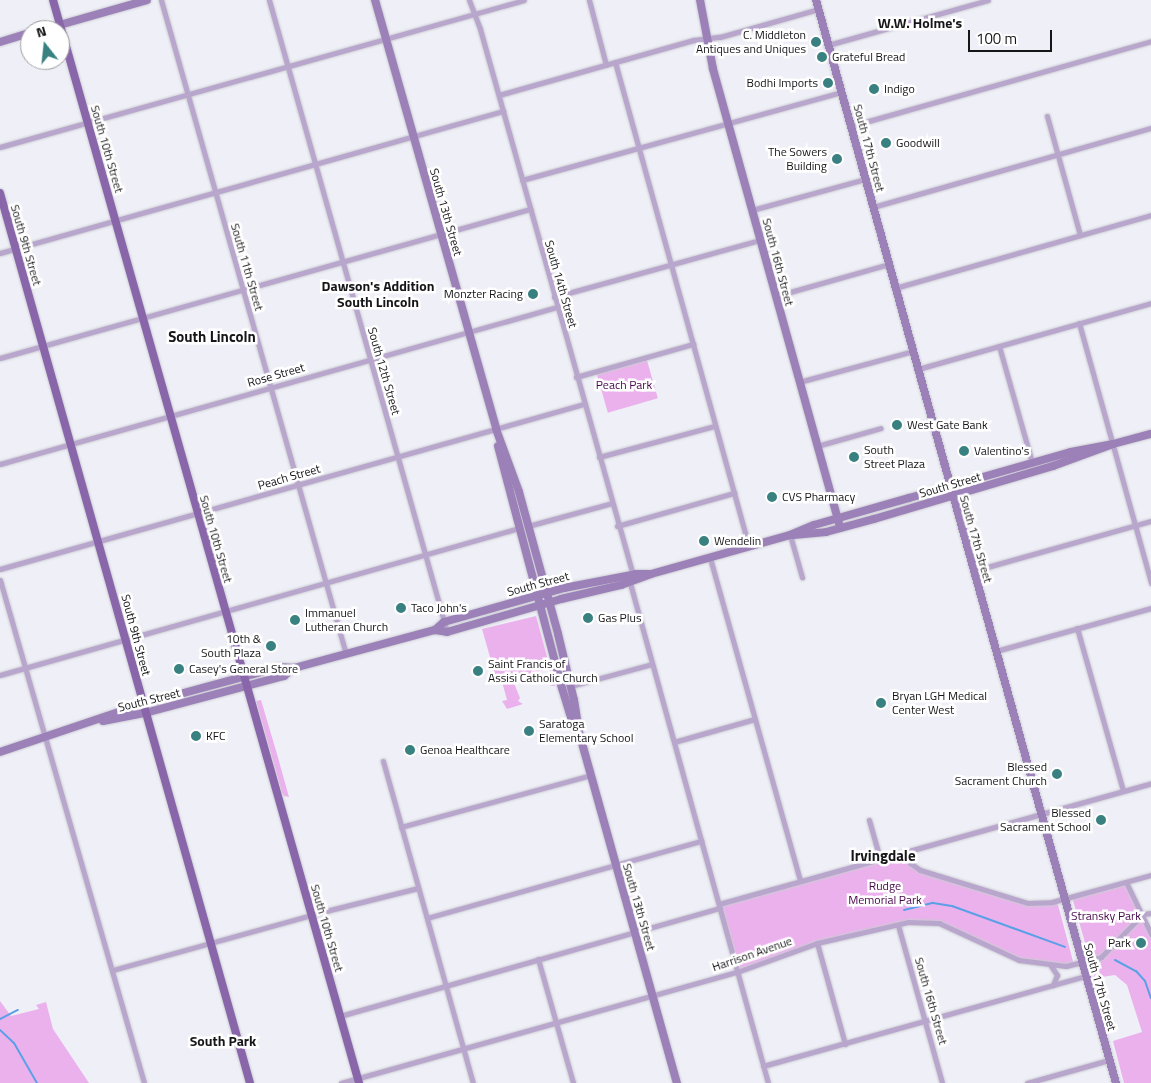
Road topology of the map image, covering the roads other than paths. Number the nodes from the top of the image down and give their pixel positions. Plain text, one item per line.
1 (53, 0) edge
2 (147, 0) edge
3 (161, 0) edge
4 (269, 0) edge
5 (375, 0) edge
6 (469, 0) edge
7 (524, 0) edge
8 (589, 0) edge
9 (700, 0) edge
10 (816, 0) edge
11 (988, 0) edge
12 (819, 9) junction
13 (475, 14) junction
14 (59, 20) edge
15 (70, 22) edge
16 (20, 36) edge
17 (386, 38) junction
18 (707, 38) junction
19 (1151, 41) edge
20 (0, 42) edge
21 (828, 45) junction
22 (70, 60) edge
23 (615, 62) junction
24 (606, 65) junction
25 (288, 66) junction
26 (842, 92) junction
27 (188, 94) junction
28 (498, 95) junction
29 (503, 111) junction
30 (1047, 116) dead end
31 (88, 122) junction
32 (728, 124) junction
33 (851, 126) junction
34 (1151, 128) edge
35 (413, 136) junction
36 (0, 147) edge
37 (638, 148) junction
38 (1057, 155) junction
39 (315, 164) junction
40 (865, 179) junction
41 (522, 180) junction
42 (215, 192) junction
43 (0, 193) edge
44 (873, 207) junction
45 (530, 209) junction
46 (752, 210) junction
47 (1151, 215) edge
48 (115, 220) junction
49 (441, 234) junction
50 (1080, 235) junction
51 (760, 240) junction
52 (16, 248) junction
53 (0, 253) edge
54 (343, 261) junction
55 (889, 264) junction
56 (670, 265) junction
57 (895, 288) junction
58 (242, 290) junction
59 (776, 296) junction
60 (554, 297) junction
61 (1151, 303) edge
62 (557, 306) junction
63 (143, 318) junction
64 (1079, 323) junction
65 (468, 332) junction
66 (693, 344) junction
67 (43, 346) junction
68 (999, 346) junction
69 (913, 351) junction
70 (0, 358) edge
71 (370, 359) junction
72 (918, 369) junction
73 (576, 377) junction
74 (799, 382) junction
75 (270, 387) junction
76 (584, 404) junction
77 (170, 416) junction
78 (715, 426) junction
79 (881, 428) dead end
80 (496, 429) junction
81 (1151, 434) edge
82 (70, 444) junction
83 (1113, 444) junction
84 (817, 446) junction
85 (398, 457) junction
86 (599, 457) junction
87 (1032, 463) junction
88 (0, 464) edge
89 (298, 485) junction
90 (950, 486) junction
91 (734, 493) junction
92 (952, 496) junction
93 (612, 503) junction
94 (198, 513) junction
95 (837, 519) junction
96 (1151, 521) edge
97 (1135, 525) junction
98 (528, 526) junction
99 (618, 526) junction
100 (519, 528) junction
101 (840, 528) junction
102 (790, 535) junction
103 (98, 541) junction
104 (749, 547) junction
105 (426, 555) junction
106 (710, 558) junction
107 (0, 569) edge
108 (974, 571) junction
109 (802, 577) dead end
110 (631, 579) junction
111 (0, 580) edge
112 (325, 583) junction
113 (1151, 583) edge
114 (546, 593) junction
115 (538, 595) junction
116 (549, 602) junction
117 (540, 604) junction
118 (1151, 608) edge
119 (225, 611) junction
120 (444, 622) junction
121 (1077, 628) junction
122 (436, 630) junction
123 (447, 632) junction
124 (125, 639) junction
125 (996, 651) junction
126 (346, 654) junction
127 (652, 664) junction
128 (25, 668) junction
129 (294, 668) junction
130 (0, 675) edge
131 (244, 676) junction
132 (246, 685) junction
133 (570, 686) junction
134 (142, 704) junction
135 (145, 713) junction
136 (755, 719) junction
137 (94, 722) junction
138 (46, 736) junction
139 (580, 736) junction
140 (674, 742) junction
141 (0, 752) edge
142 (383, 760) dead end
143 (591, 775) junction
144 (1151, 783) edge
145 (1123, 790) junction
146 (1041, 814) junction
147 (869, 820) dead end
148 (401, 827) junction
149 (701, 841) junction
150 (906, 852) junction
151 (880, 859) junction
152 (616, 865) junction
153 (1151, 875) edge
154 (800, 881) junction
155 (1126, 882) junction
156 (418, 888) junction
157 (1064, 899) junction
158 (719, 906) junction
159 (1151, 913) edge
160 (1143, 914) junction
161 (311, 915) junction
162 (427, 918) junction
163 (898, 925) junction
164 (635, 931) junction
165 (1151, 934) edge
166 (210, 942) junction
167 (817, 943) junction
168 (538, 959) junction
169 (1082, 963) junction
170 (1051, 966) junction
171 (113, 970) junction
172 (737, 972) junction
173 (1086, 976) junction
174 (1053, 985) junction
175 (446, 986) junction
176 (653, 995) junction
177 (340, 1016) junction
178 (556, 1022) junction
179 (925, 1022) junction
180 (845, 1044) junction
181 (464, 1048) junction
182 (1109, 1060) junction
183 (763, 1066) junction
184 (358, 1081) edge
185 (144, 1083) edge
186 (250, 1083) edge
187 (341, 1083) edge
188 (473, 1083) edge
189 (573, 1083) edge
190 (677, 1083) edge
191 (768, 1083) edge
192 (942, 1083) edge
193 (1027, 1083) edge
194 (1116, 1083) edge

1 - 14 main road, South 10th Street
2 - 15 main road
3 - 27 street, South 11th Street
4 - 25 street, South 12th Street
5 - 17 main road, South 13th Street
6 - 13 street, South 14th Street
7 - 13 street
8 - 24 street
9 - 18 main road, South 16th Street
10 - 12 main road, South 17th Street
11 - 21 street
12 - 18 street
12 - 21 main road, South 17th Street
13 - 17 street
13 - 28 street, South 14th Street
16 - 20 main road
17 - 25 street
17 - 35 main road, South 13th Street
18 - 23 street
18 - 32 main road, South 16th Street
19 - 33 street
21 - 26 main road, South 17th Street
22 - 31 main road, South 10th Street
23 - 24 street
23 - 37 street
24 - 28 street
25 - 27 street
25 - 39 street, South 12th Street
26 - 32 street
26 - 33 main road, South 17th Street
27 - 31 street
27 - 42 street, South 11th Street
28 - 29 street, South 14th Street
29 - 35 street
29 - 41 street, South 14th Street
30 - 38 street
31 - 36 street
31 - 48 main road, South 10th Street
32 - 37 street
32 - 46 main road, South 16th Street
33 - 40 main road, South 17th Street
34 - 38 street
35 - 39 street
35 - 49 main road, South 13th Street
37 - 41 street
37 - 56 street
38 - 44 street
38 - 50 street
39 - 42 street
39 - 54 street, South 12th Street
40 - 44 main road, South 17th Street
40 - 46 street
41 - 45 street, South 14th Street
42 - 48 street
42 - 58 street, South 11th Street
43 - 52 main road, South 9th Street
44 - 55 main road, South 17th Street
45 - 49 street
45 - 60 street, South 14th Street
46 - 51 main road, South 16th Street
47 - 50 street
48 - 52 street
48 - 63 main road, South 10th Street
49 - 54 street
49 - 65 main road, South 13th Street
50 - 57 street
51 - 56 street
51 - 59 main road, South 16th Street
52 - 53 street
52 - 67 main road, South 9th Street
54 - 58 street
54 - 71 street, South 12th Street
55 - 57 main road, South 17th Street
55 - 59 street
56 - 60 street
56 - 66 street
57 - 69 main road, South 17th Street
58 - 63 street
58 - 75 street, South 11th Street
59 - 74 main road, South 16th Street
60 - 62 street, South 14th Street
61 - 64 street
62 - 65 street, Rose Street
62 - 73 street, South 14th Street
63 - 67 street
63 - 77 main road, South 10th Street
64 - 68 street
64 - 83 street
65 - 71 street, Rose Street
65 - 80 main road, South 13th Street
66 - 73 street
66 - 78 street
67 - 70 street
67 - 82 main road, South 9th Street
68 - 72 street
68 - 87 street
69 - 72 main road, South 17th Street
69 - 74 street
71 - 75 street, Rose Street
71 - 85 street, South 12th Street
72 - 90 main road, South 17th Street
73 - 76 street, South 14th Street
74 - 84 main road, South 16th Street
75 - 77 street, Rose Street
75 - 89 street, South 11th Street
76 - 80 street, Peach Street
76 - 86 street, South 14th Street
77 - 82 street, Rose Street
77 - 94 main road, South 10th Street
78 - 86 street
78 - 91 street
79 - 84 street
80 - 85 street, Peach Street
80 - 98 main road, South 13th Street
80 - 100 main road, South 13th Street
81 - 83 main road, South Street
82 - 88 street, Rose Street
82 - 103 main road, South 9th Street
83 - 87 main road, South Street
83 - 92 main road, South Street
83 - 97 street
84 - 95 main road, South 16th Street
85 - 89 street, Peach Street
85 - 105 street, South 12th Street
86 - 93 street, South 14th Street
87 - 90 main road, South Street
89 - 94 street, Peach Street
89 - 112 street, South 11th Street
90 - 92 main road, South 17th Street
90 - 95 main road, South Street
91 - 99 street
91 - 104 street
92 - 101 main road, South Street
92 - 108 main road, South 17th Street
93 - 98 street
93 - 99 street, South 14th Street
94 - 103 street, Peach Street
94 - 119 main road, South 10th Street
95 - 101 main road, South 16th Street
95 - 102 main road, South Street
96 - 97 street
97 - 108 street
97 - 113 street
98 - 114 main road, South 13th Street
99 - 110 street, South 14th Street
100 - 105 street
100 - 115 main road, South 13th Street
101 - 102 main road, South Street
102 - 104 main road, South Street
102 - 109 street
103 - 107 street, Peach Street
103 - 124 main road, South 9th Street
104 - 106 main road, South Street
105 - 112 street
105 - 120 street, South 12th Street
106 - 110 main road, South Street
106 - 136 street
108 - 125 main road, South 17th Street
110 - 114 main road, South Street
110 - 116 main road, South Street
110 - 127 street, South 14th Street
111 - 128 street
112 - 119 street
112 - 126 street, South 11th Street
114 - 115 main road, South Street
114 - 116 main road, South 13th Street
115 - 117 main road, South 13th Street
115 - 120 main road, South Street
116 - 117 main road, South Street
116 - 133 main road, South 13th Street
117 - 123 main road, South Street
117 - 139 main road, South 13th Street
118 - 121 street
119 - 124 street
119 - 131 main road, South 10th Street
120 - 122 main road, South Street
120 - 123 street, South 12th Street
121 - 125 street
121 - 145 street
122 - 123 main road, South Street
122 - 126 main road, South Street
124 - 128 street
124 - 134 main road, South 9th Street
125 - 146 main road, South 17th Street
126 - 129 main road, South Street
127 - 133 street
127 - 140 street, South 14th Street
128 - 130 street
128 - 138 street
129 - 131 main road, South Street
129 - 132 main road, South Street
131 - 132 main road, South 10th Street
131 - 134 main road, South Street
132 - 135 main road, South Street
132 - 161 main road, South 10th Street
133 - 139 main road, South 13th Street
134 - 135 main road, South 9th Street
134 - 137 main road, South Street
135 - 137 main road, South Street
135 - 166 main road, South 9th Street
136 - 140 street
136 - 154 street
137 - 138 main road, South Street
138 - 141 main road, South Street
138 - 171 street
139 - 143 main road, South 13th Street
140 - 149 street, South 14th Street
142 - 148 street
143 - 148 street
143 - 152 main road, South 13th Street
144 - 145 street
145 - 146 street
146 - 150 street
146 - 157 main road, South 17th Street
147 - 151 street
148 - 156 street
149 - 152 street
149 - 158 street, South 14th Street
150 - 151 street
150 - 157 street
151 - 154 street
152 - 162 street
152 - 164 main road, South 13th Street
153 - 155 street
154 - 158 street
155 - 157 street
155 - 160 street
156 - 161 street
156 - 162 street
157 - 169 main road, South 17th Street
158 - 164 street
158 - 172 street, South 14th Street
159 - 160 street
160 - 165 street
160 - 169 street, Harrison Avenue
161 - 166 street
161 - 177 main road, South 10th Street
162 - 175 street
163 - 167 street, Harrison Avenue
163 - 170 street, Harrison Avenue
163 - 179 street, South 16th Street
164 - 168 street
164 - 176 main road, South 13th Street
166 - 171 street
166 - 186 main road, South 9th Street
167 - 172 street, Harrison Avenue
167 - 180 street
168 - 175 street
168 - 178 street
169 - 170 street, Harrison Avenue
169 - 173 main road, South 17th Street
170 - 174 street
171 - 185 street
172 - 176 street, Harrison Avenue
172 - 183 street, South 14th Street
173 - 174 street
173 - 182 main road, South 17th Street
174 - 179 street
175 - 177 street
175 - 181 street
176 - 178 street, Harrison Avenue
176 - 190 main road, South 13th Street
177 - 184 main road, South 10th Street
178 - 181 street, Harrison Avenue
178 - 189 street
179 - 180 street
179 - 192 street, South 16th Street
180 - 183 street
181 - 184 street, Harrison Avenue
181 - 188 street
182 - 193 street
182 - 194 main road, South 17th Street
183 - 191 street, South 14th Street
184 - 187 street, Harrison Avenue

